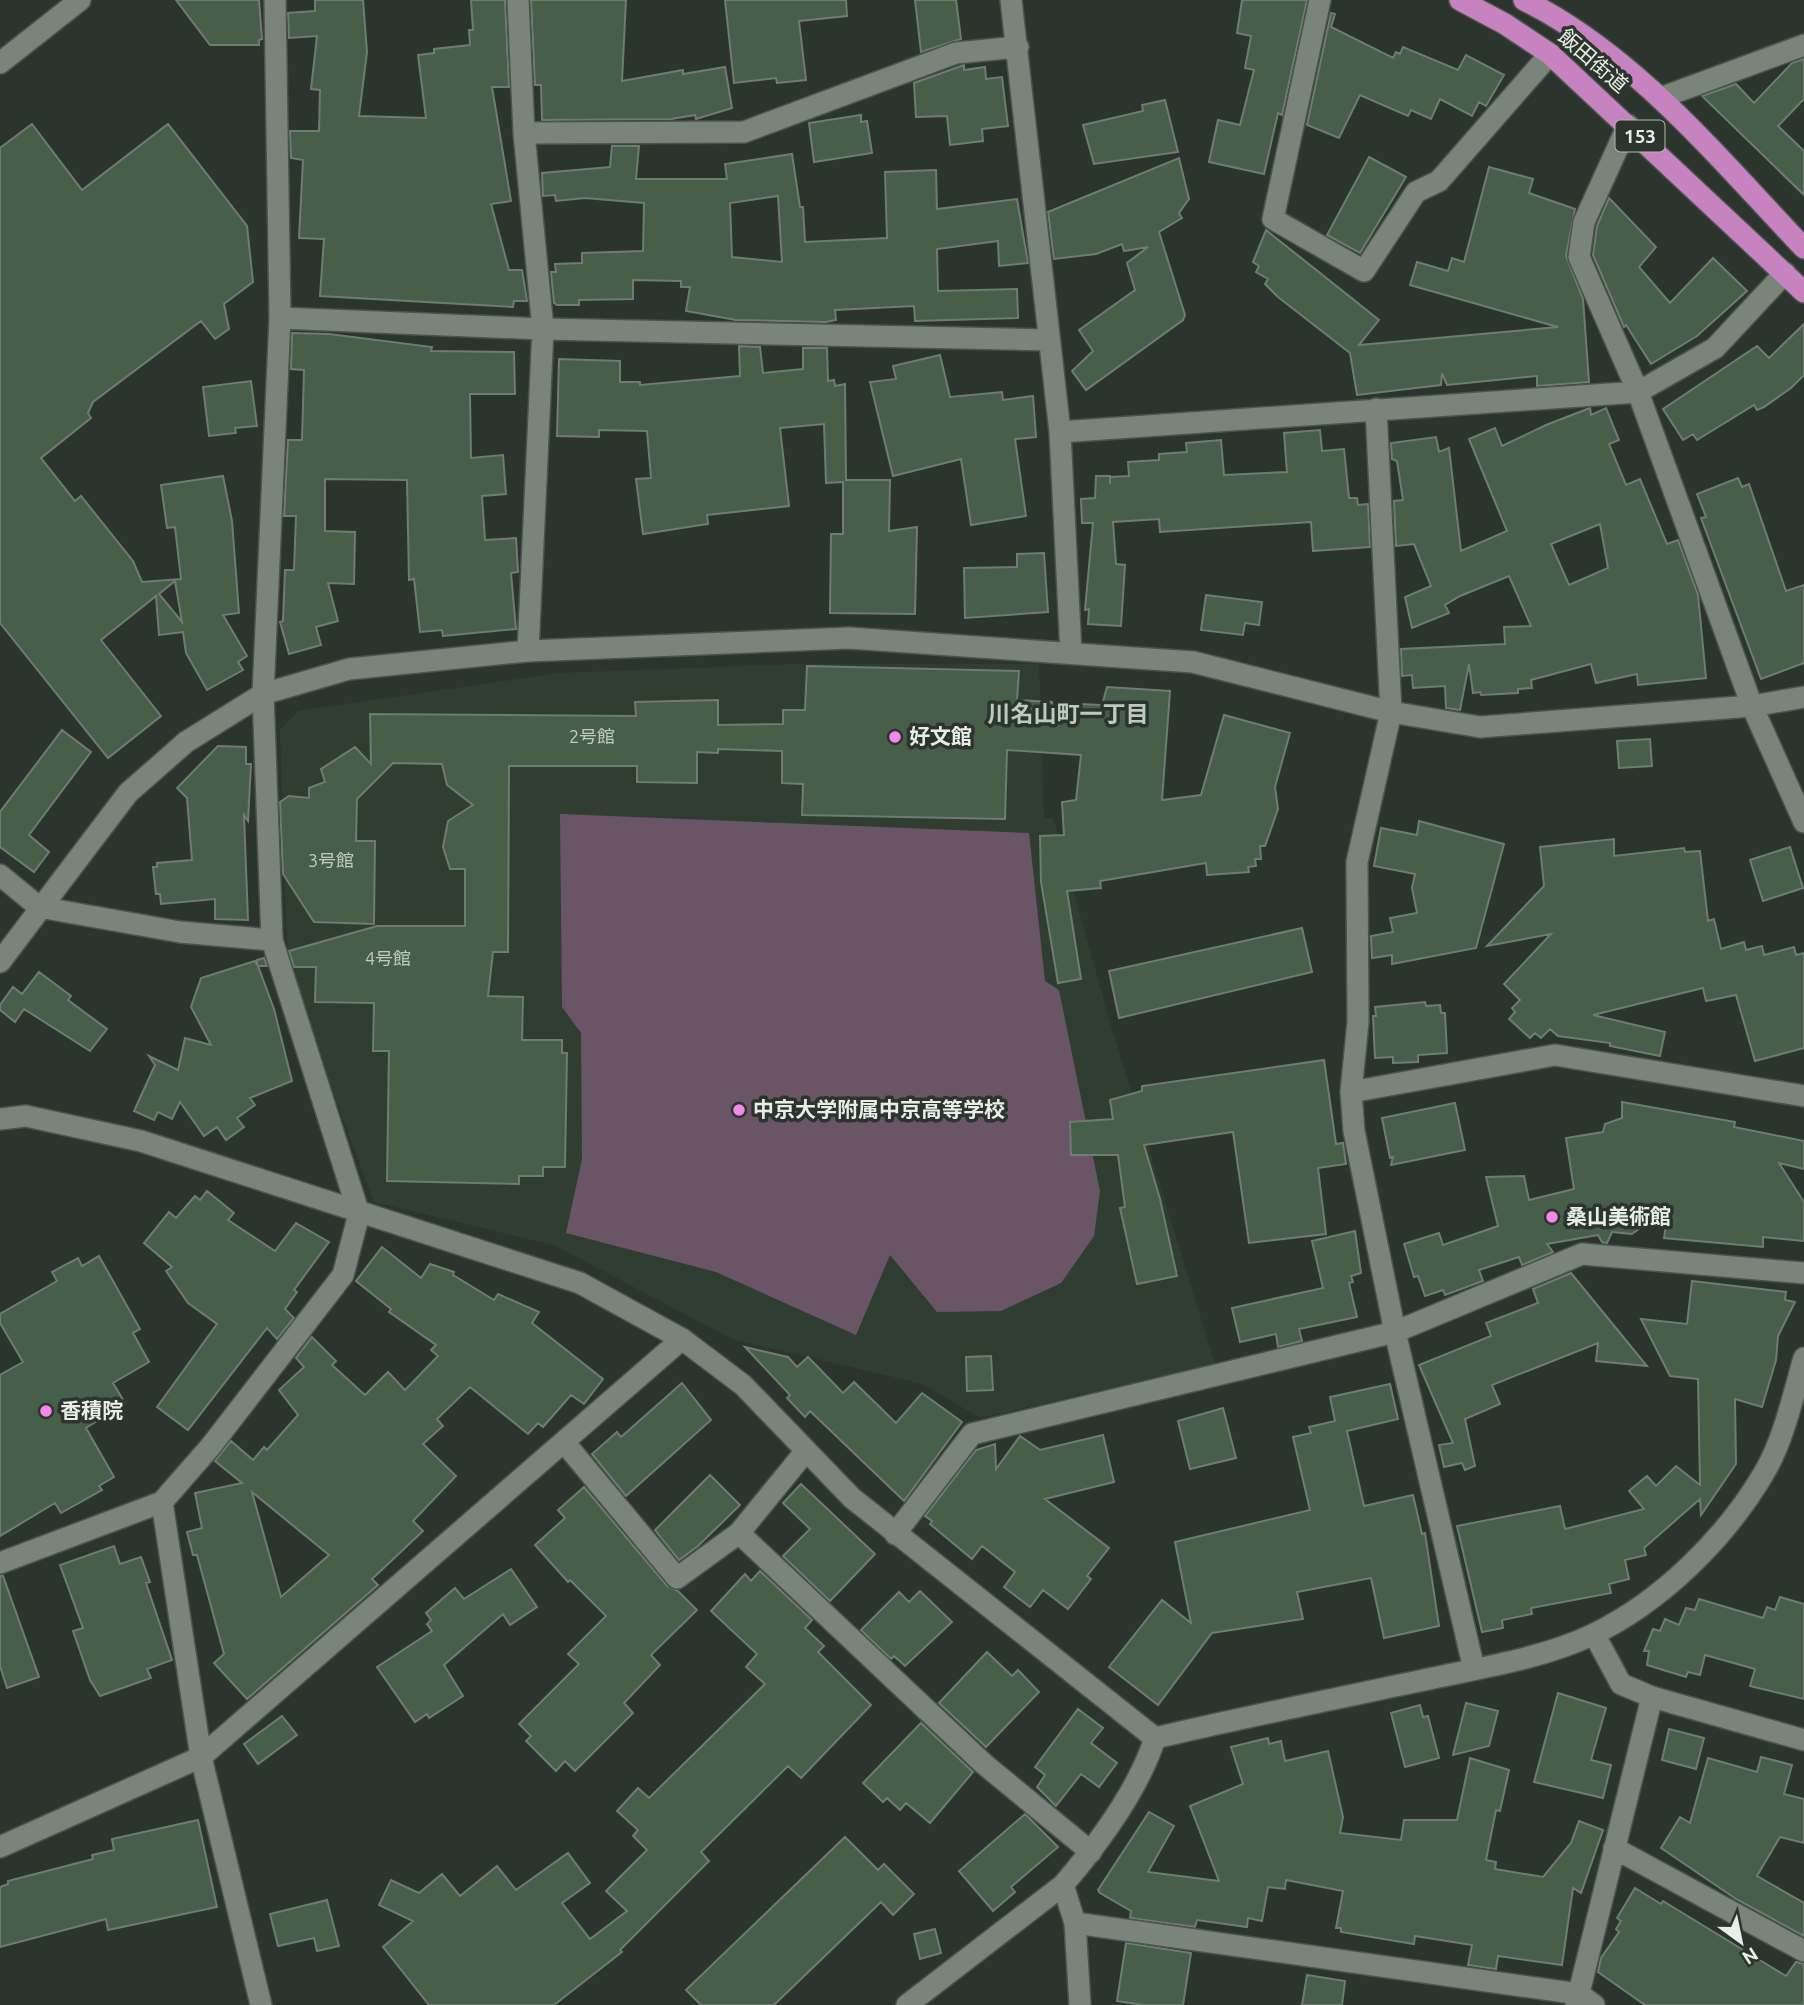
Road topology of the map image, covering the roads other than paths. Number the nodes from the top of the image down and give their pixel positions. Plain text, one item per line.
1 (80, 0) edge
2 (275, 0) edge
3 (518, 0) edge
4 (1011, 0) edge
5 (1320, 0) edge
6 (1460, 0) edge
7 (1524, 0) edge
8 (1804, 45) edge
9 (1018, 47) junction
10 (1550, 54) junction
11 (0, 63) edge
12 (1660, 98) junction
13 (1628, 125) junction
14 (524, 133) junction
15 (1804, 248) edge
16 (1785, 273) junction
17 (1804, 292) edge
18 (280, 318) junction
19 (543, 329) junction
20 (1047, 340) junction
21 (1638, 391) junction
22 (1376, 409) junction
23 (1060, 432) junction
24 (528, 651) junction
25 (1071, 653) junction
26 (263, 694) junction
27 (1804, 697) edge
28 (1752, 706) junction
29 (1391, 712) junction
30 (1804, 822) edge
31 (0, 876) edge
32 (39, 907) junction
33 (272, 940) junction
34 (0, 962) edge
35 (1351, 1092) junction
36 (1804, 1096) edge
37 (0, 1119) edge
38 (359, 1214) junction
39 (1804, 1273) edge
40 (1395, 1332) junction
41 (681, 1339) junction
42 (1804, 1359) edge
43 (564, 1442) junction
44 (804, 1452) junction
45 (162, 1502) junction
46 (739, 1533) junction
47 (895, 1534) junction
48 (0, 1563) edge
49 (1594, 1634) junction
50 (1474, 1669) junction
51 (1652, 1696) junction
52 (1155, 1738) junction
53 (1804, 1740) edge
54 (201, 1758) junction
55 (0, 1847) edge
56 (1614, 1848) junction
57 (1091, 1852) junction
58 (1063, 1885) junction
59 (1075, 1923) junction
60 (1804, 1951) edge
61 (1583, 2001) edge
62 (261, 2005) edge
63 (907, 2005) edge
64 (1080, 2005) edge

1 - 11 street
2 - 18 street
3 - 14 street
4 - 9 street
5 - 10 street
6 - 10 highway, 飯田街道 / 153
7 - 12 highway, 飯田街道 / 153
8 - 12 street
9 - 14 street
9 - 20 street
10 - 13 highway, 飯田街道 / 153
12 - 15 highway, 飯田街道 / 153
13 - 16 highway, 飯田街道 / 153
13 - 21 street
14 - 19 street
16 - 17 highway, 飯田街道 / 153
16 - 21 street
18 - 19 street
18 - 26 street
19 - 20 street
19 - 24 street
20 - 23 street
21 - 22 street
21 - 28 street
22 - 23 street
22 - 29 street
23 - 25 street
24 - 25 street
24 - 26 street
25 - 29 street
26 - 32 street
26 - 33 street
27 - 28 street
28 - 29 street
28 - 30 street
29 - 35 street
31 - 32 street
32 - 33 street
32 - 34 street
33 - 38 street
35 - 36 street
35 - 40 street
37 - 38 street
38 - 41 street
38 - 45 street
39 - 40 street
40 - 47 street
40 - 50 street
41 - 43 street
41 - 44 street
42 - 49 street
43 - 46 street
43 - 54 street
44 - 46 street
44 - 47 street
45 - 48 street
45 - 54 street
46 - 57 street
47 - 52 street
49 - 50 street
49 - 51 street
50 - 52 street
51 - 53 street
51 - 56 street
52 - 57 street
54 - 55 street
54 - 62 street
56 - 60 street
56 - 61 street
57 - 58 street
58 - 59 street
58 - 63 street
59 - 61 street
59 - 64 street

